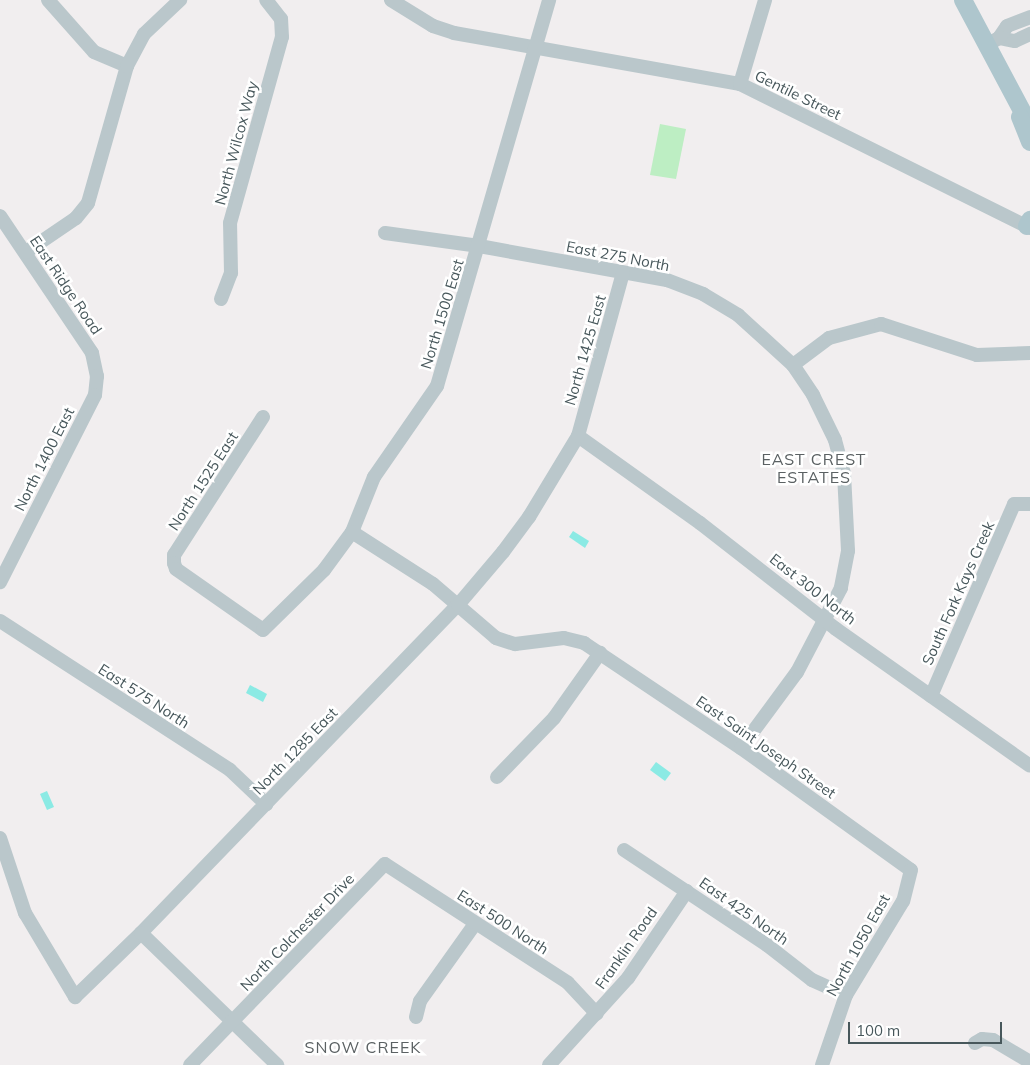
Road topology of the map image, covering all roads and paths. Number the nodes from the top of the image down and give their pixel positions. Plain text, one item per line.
1 (48, 0) edge
2 (180, 0) edge
3 (266, 0) edge
4 (391, 0) edge
5 (549, 0) edge
6 (765, 0) edge
7 (963, 0) edge
8 (1030, 17) edge
9 (1030, 34) edge
10 (992, 42) junction
11 (534, 47) junction
12 (127, 66) junction
13 (740, 84) junction
14 (1013, 95) junction
15 (1030, 126) edge
16 (1030, 142) edge
17 (0, 216) edge
18 (1029, 225) edge
19 (385, 233) dead end
20 (479, 246) junction
21 (26, 252) junction
22 (623, 273) junction
23 (221, 299) dead end
24 (1030, 353) edge
25 (793, 365) junction
26 (97, 376) joint
27 (263, 417) dead end
28 (578, 436) junction
29 (1030, 504) edge
30 (529, 517) joint
31 (352, 532) junction
32 (0, 582) edge
33 (458, 605) junction
34 (0, 621) edge
35 (826, 621) junction
36 (263, 630) joint
37 (600, 653) junction
38 (931, 696) junction
39 (741, 748) junction
40 (1030, 766) edge
41 (497, 777) dead end
42 (266, 804) junction
43 (0, 838) edge
44 (624, 850) dead end
45 (385, 864) joint
46 (911, 870) joint
47 (687, 891) junction
48 (475, 924) junction
49 (141, 933) junction
50 (846, 995) junction
51 (597, 1014) junction
52 (416, 1017) dead end
53 (232, 1022) junction
54 (975, 1043) dead end
55 (1030, 1062) edge
56 (190, 1065) edge
57 (277, 1065) edge
58 (549, 1065) edge
59 (822, 1065) edge

1 - 12 street
2 - 12 street
3 - 23 street, North Wilcox Way
4 - 11 street, Gentile Street
5 - 11 street, North 1500 East
6 - 13 street
7 - 10 main road
8 - 10 street
9 - 10 street
10 - 14 main road
11 - 13 street, Gentile Street
11 - 20 street, North 1500 East
12 - 21 street
13 - 18 street, Gentile Street
14 - 15 main road
14 - 16 main road
17 - 21 street, East Ridge Road
19 - 20 street, East 275 North
20 - 22 street, East 275 North
20 - 31 street, North 1500 East
21 - 26 street, East Ridge Road
22 - 25 street, East 275 North
22 - 28 street, North 1425 East
24 - 25 street
25 - 35 street, East 275 North
26 - 32 street, North 1400 East
27 - 36 street, North 1525 East
28 - 30 street, North 1425 East
28 - 35 street, East 300 North
29 - 38 street, South Fork Kays Creek
30 - 33 street, North 1285 East
31 - 33 street, East Saint Joseph Street
31 - 36 street, North 1500 East
33 - 37 street, East Saint Joseph Street
33 - 42 street, North 1285 East
34 - 42 street, East 575 North
35 - 38 street, East 300 North
35 - 39 street, East 275 North
37 - 39 street, East Saint Joseph Street
37 - 41 street
38 - 40 street, East 300 North
39 - 46 street, East Saint Joseph Street
42 - 49 street, North 1285 East
43 - 49 street, North 1285 East
44 - 47 street, East 425 North
45 - 48 street, East 500 North
45 - 53 street, North Colchester Drive
46 - 50 street, North 1050 East
47 - 50 street, East 425 North
47 - 51 street, Franklin Road
48 - 51 street, East 500 North
48 - 52 street
49 - 53 street
50 - 59 street, North 1050 East
51 - 58 street, Franklin Road
53 - 56 street, North Colchester Drive
53 - 57 street
54 - 55 street

